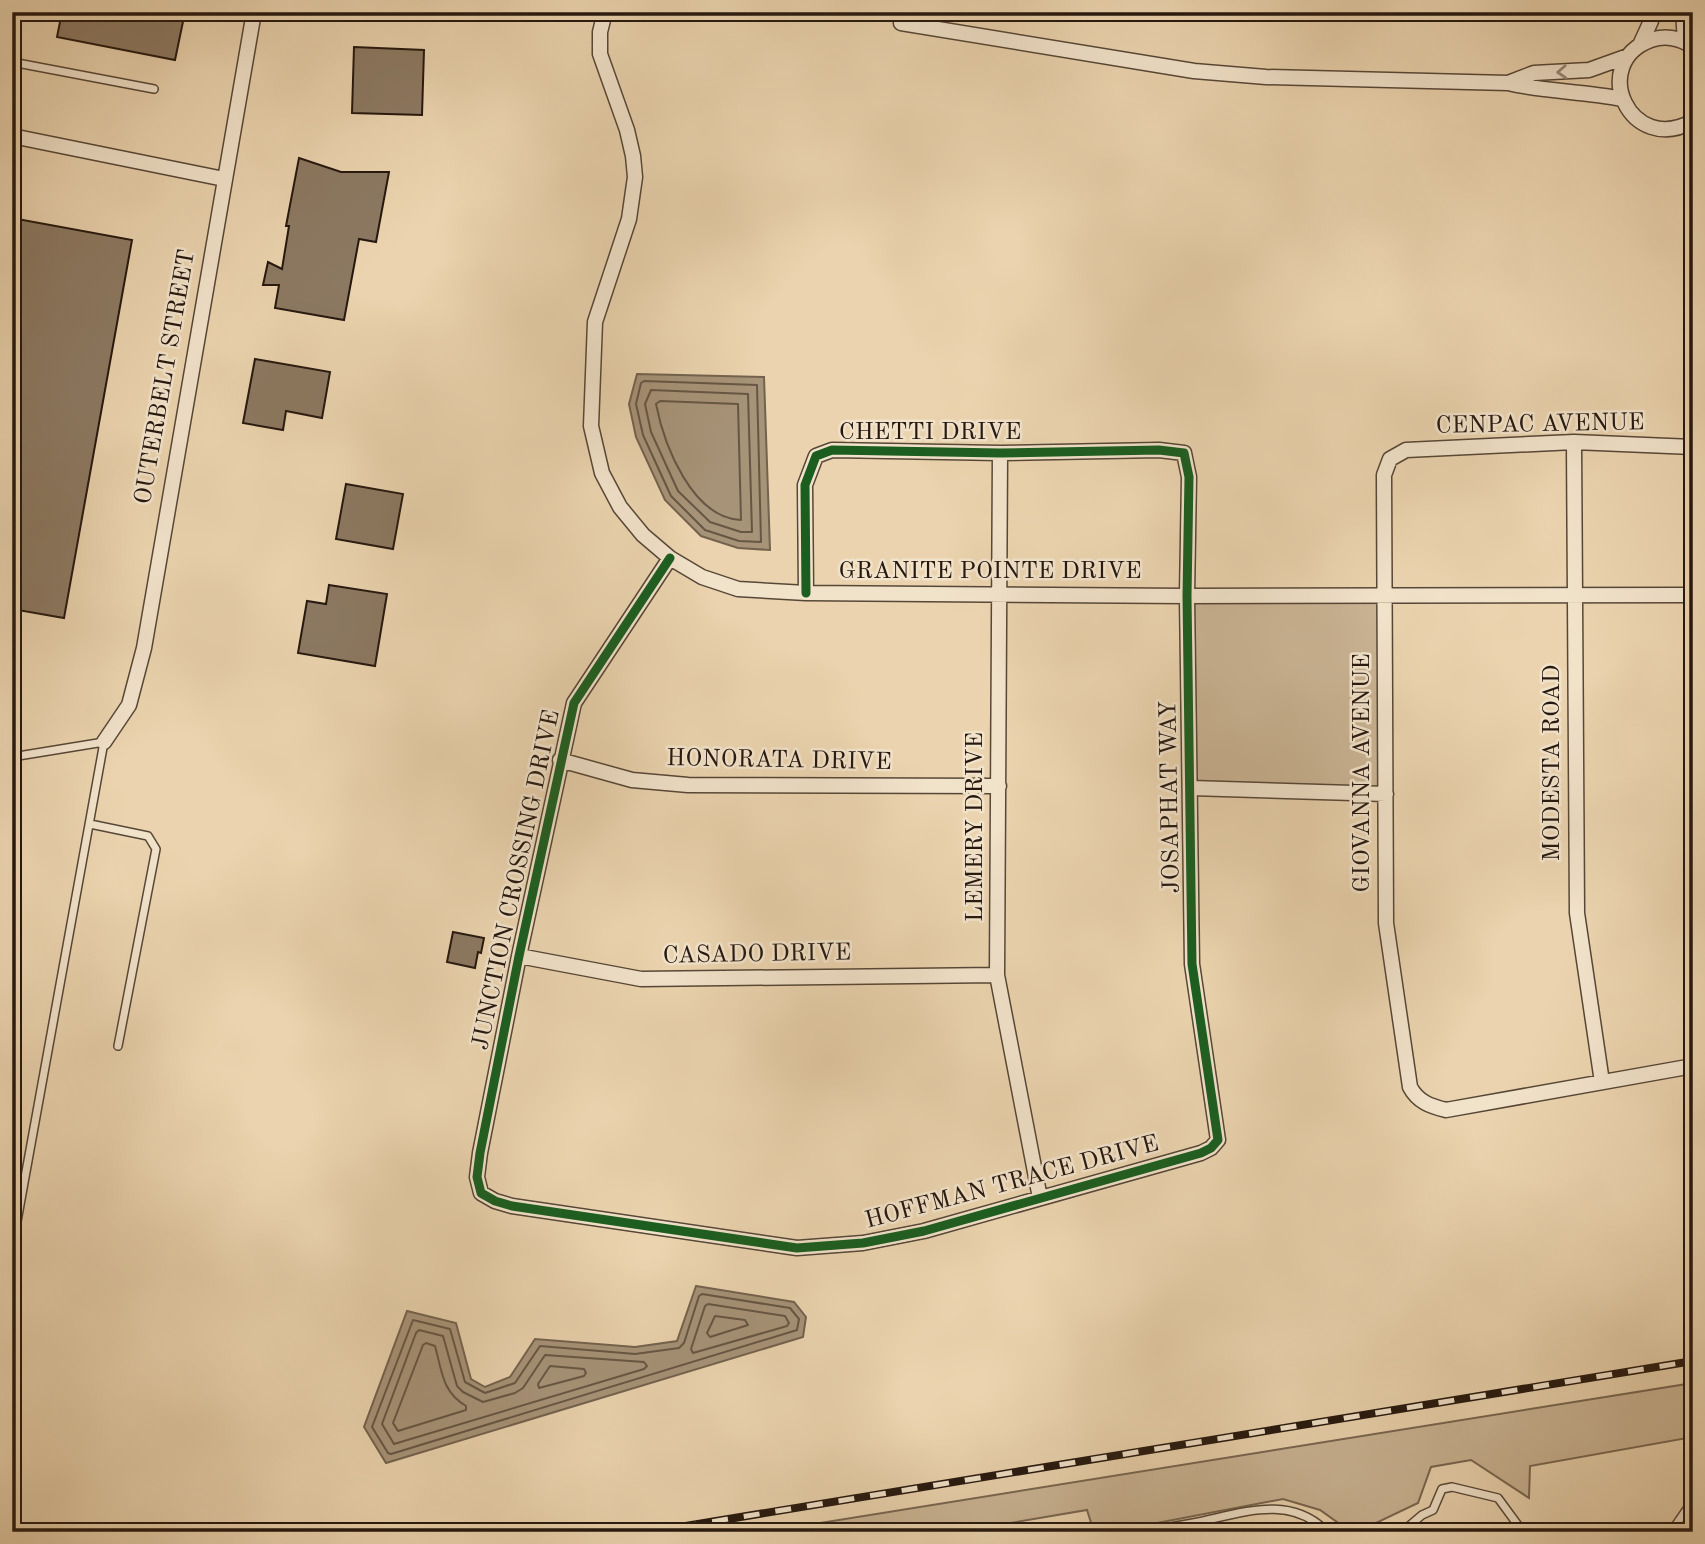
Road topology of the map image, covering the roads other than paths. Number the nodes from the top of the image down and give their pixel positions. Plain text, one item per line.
1 (254, 12) edge
2 (605, 12) edge
3 (1652, 12) edge
4 (1683, 12) edge
5 (901, 23) dead end
6 (1689, 44) edge
7 (1640, 45) junction
8 (1628, 56) junction
9 (12, 62) edge
10 (1508, 83) junction
11 (154, 89) dead end
12 (1622, 99) junction
13 (1693, 121) edge
14 (12, 136) edge
15 (224, 179) junction
16 (1574, 442) junction
17 (1693, 447) edge
18 (1000, 453) junction
19 (1184, 453) joint
20 (1390, 459) joint
21 (670, 558) junction
22 (806, 593) junction
23 (999, 594) junction
24 (1385, 594) junction
25 (1574, 595) junction
26 (1693, 595) edge
27 (1187, 596) junction
28 (104, 741) junction
29 (12, 757) edge
30 (560, 760) junction
31 (999, 786) junction
32 (1191, 788) junction
33 (1386, 794) junction
34 (90, 824) junction
35 (519, 956) junction
36 (997, 975) junction
37 (118, 1046) dead end
38 (1693, 1066) edge
39 (1602, 1082) junction
40 (1217, 1140) joint
41 (481, 1193) joint
42 (1040, 1198) junction
43 (12, 1249) edge
44 (1693, 1500) edge
45 (1133, 1532) edge
46 (1327, 1532) edge
47 (1402, 1532) edge
48 (1523, 1532) edge
49 (1671, 1532) edge

1 - 15 street, OUTERBELT STREET
2 - 21 street, GRANITE POINTE DRIVE
3 - 7 street
4 - 6 street
5 - 10 street
6 - 7 street
7 - 8 street
8 -> 10 street
8 - 12 street
9 - 11 lane
10 - 12 street
12 - 13 street
14 - 15 street
15 - 28 street, OUTERBELT STREET
16 - 17 street, CENPAC AVENUE
16 - 20 street, CENPAC AVENUE
16 - 25 street, MODESTA ROAD
18 - 19 street, CHETTI DRIVE
18 - 22 street, CHETTI DRIVE
18 - 23 street, LEMERY DRIVE
19 - 27 street, JOSAPHAT WAY
20 - 24 street, GIOVANNA AVENUE
21 - 22 street, GRANITE POINTE DRIVE
21 - 30 street, JUNCTION CROSSING DRIVE
22 - 23 street, GRANITE POINTE DRIVE
23 - 27 street, GRANITE POINTE DRIVE
23 - 31 street, LEMERY DRIVE
24 - 25 street, GRANITE POINTE DRIVE
24 - 27 street, GRANITE POINTE DRIVE
24 - 33 street, GIOVANNA AVENUE
25 - 26 street, GRANITE POINTE DRIVE
25 - 39 street, MODESTA ROAD
27 - 32 street, JOSAPHAT WAY
28 - 29 lane
28 - 34 lane
30 - 31 street, HONORATA DRIVE
30 - 35 street, JUNCTION CROSSING DRIVE
31 - 36 street, LEMERY DRIVE
32 - 33 street
32 - 40 street, JOSAPHAT WAY
33 - 39 street, GIOVANNA AVENUE
34 - 37 lane
34 - 43 lane
35 - 36 street, CASADO DRIVE
35 - 41 street, JUNCTION CROSSING DRIVE
36 - 42 street, LEMERY DRIVE
38 - 39 street
40 - 42 street, HOFFMAN TRACE DRIVE
41 - 42 street, HOFFMAN TRACE DRIVE
44 - 49 lane
45 - 46 lane
47 - 48 lane

